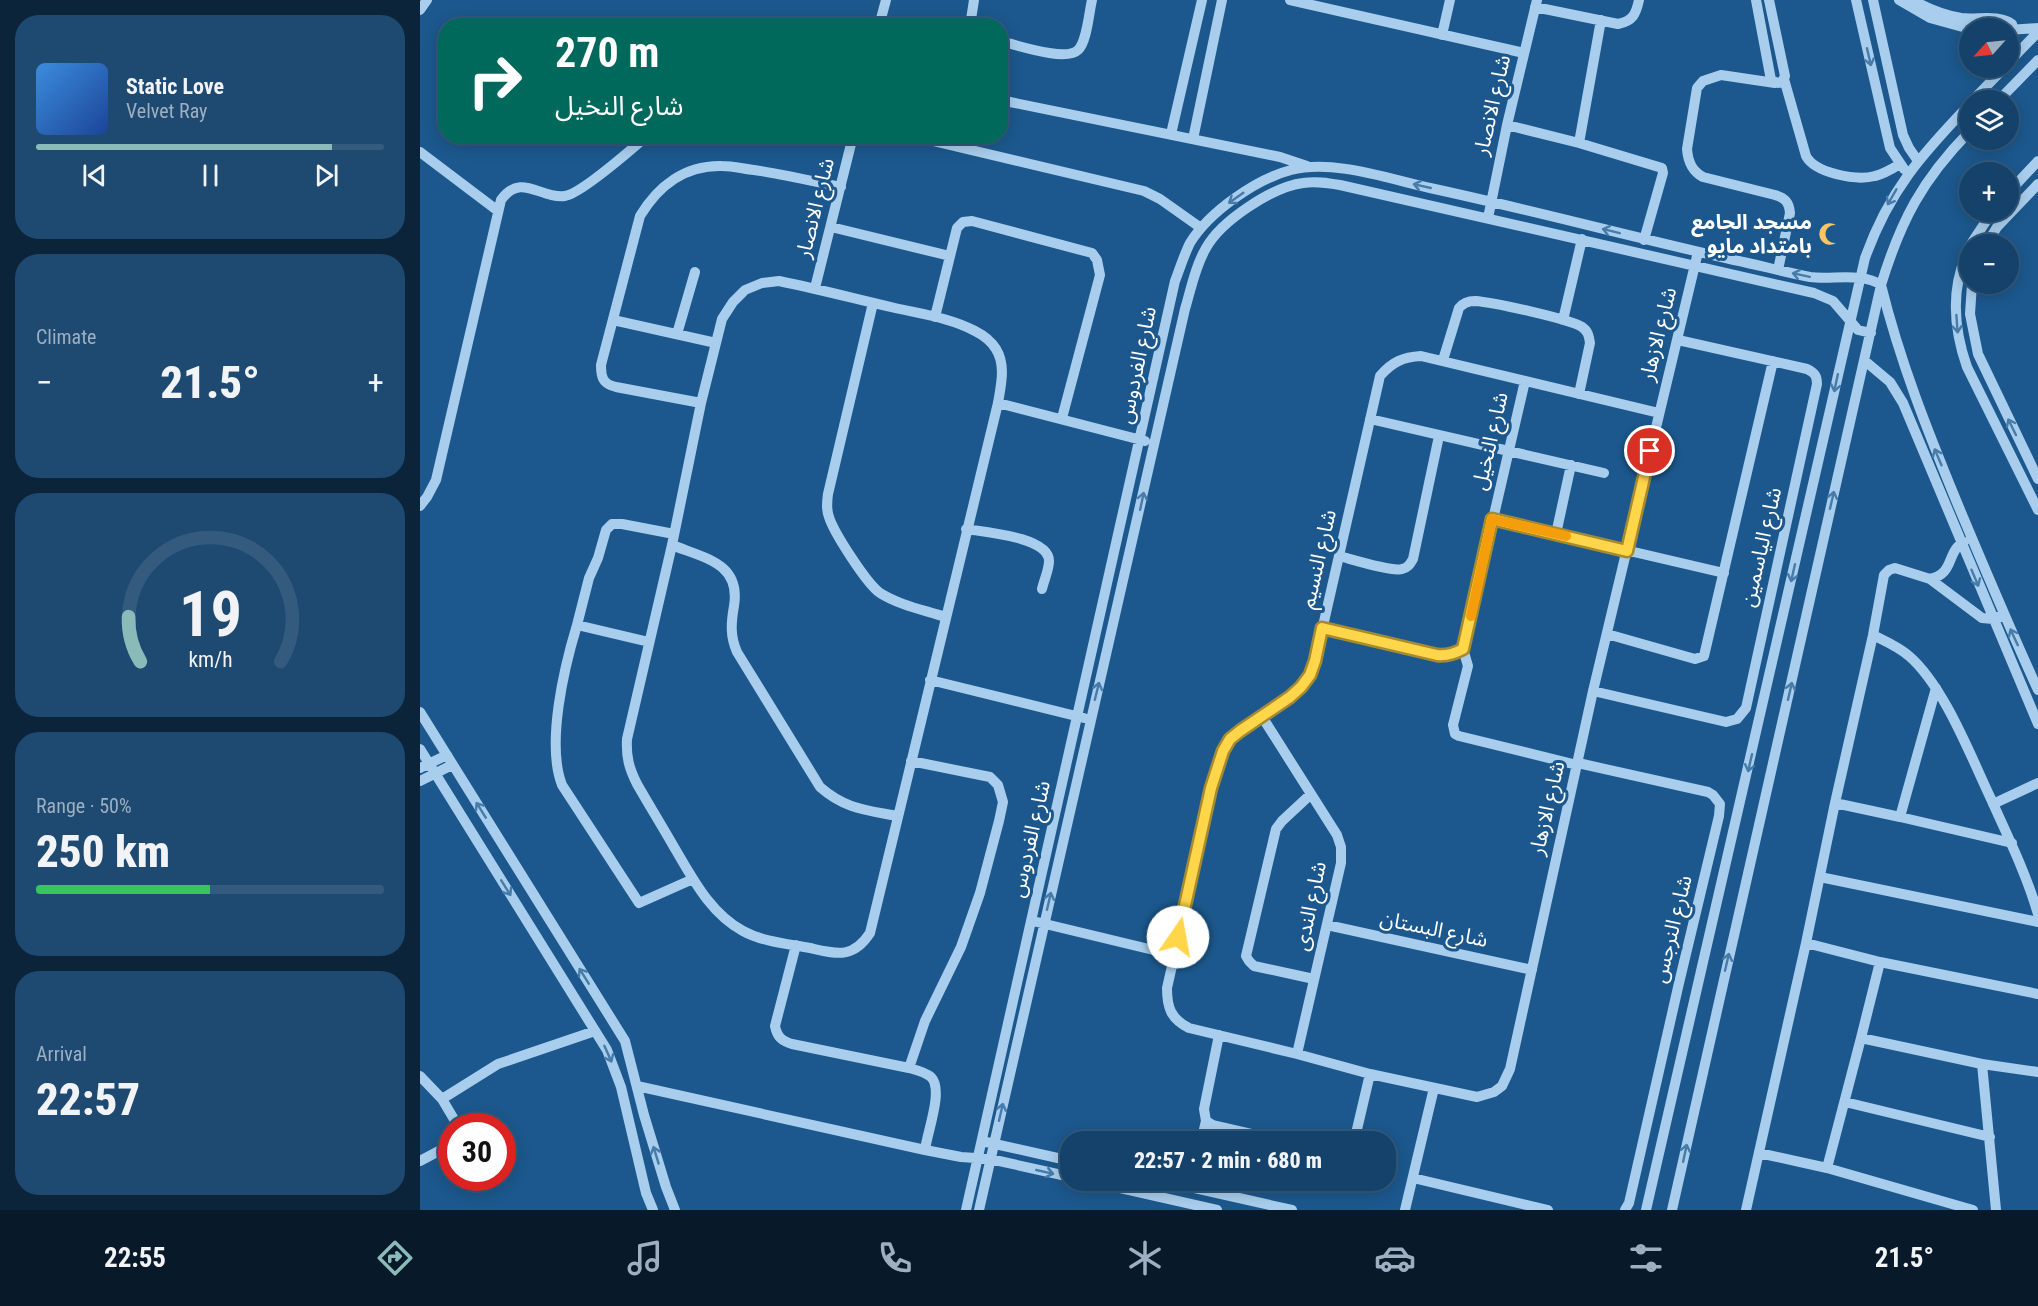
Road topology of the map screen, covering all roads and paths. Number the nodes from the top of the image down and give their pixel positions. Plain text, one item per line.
1 (427, 0) edge
2 (886, 0) edge
3 (974, 0) edge
4 (1092, 0) edge
5 (1202, 0) edge
6 (1222, 0) edge
7 (1290, 0) edge
8 (1450, 0) edge
9 (1639, 0) edge
10 (1756, 0) edge
11 (1769, 0) edge
12 (1856, 0) edge
13 (1873, 0) edge
14 (1899, 0) edge
15 (1913, 0) edge
16 (1311, 2) edge
17 (1536, 3) edge
18 (420, 10) edge
19 (881, 18) edge
20 (971, 18) edge
21 (1986, 18) edge
22 (1601, 21) junction
23 (1959, 26) edge
24 (2019, 30) edge
25 (2038, 30) edge
26 (1442, 35) junction
27 (1008, 43) edge
28 (2019, 51) edge
29 (1524, 53) junction
30 (2038, 60) edge
31 (1994, 78) edge
32 (1779, 81) junction
33 (1983, 90) edge
34 (2009, 90) edge
35 (1008, 102) edge
36 (1959, 116) edge
37 (1507, 125) junction
38 (1171, 134) junction
39 (1193, 138) junction
40 (1579, 143) junction
41 (1959, 143) edge
42 (637, 144) edge
43 (851, 144) edge
44 (946, 144) edge
45 (420, 152) edge
46 (1918, 160) junction
47 (2038, 161) edge
48 (1900, 164) junction
49 (1310, 167) junction
50 (1908, 173) junction
51 (2019, 181) edge
52 (2038, 184) edge
53 (841, 187) junction
54 (1491, 201) junction
55 (498, 211) junction
56 (1488, 218) junction
57 (831, 227) junction
58 (1201, 228) junction
59 (1993, 234) edge
60 (1582, 239) junction
61 (1644, 240) junction
62 (1698, 252) junction
63 (950, 256) junction
64 (1695, 265) junction
65 (1778, 270) junction
66 (695, 272) dead end
67 (1959, 275) edge
68 (1860, 279) junction
69 (1881, 285) junction
70 (815, 288) junction
71 (1971, 294) edge
72 (873, 303) junction
73 (935, 317) junction
74 (613, 320) junction
75 (1563, 320) junction
76 (1850, 323) junction
77 (1871, 333) junction
78 (677, 334) junction
79 (1678, 339) junction
80 (716, 343) junction
81 (1443, 360) junction
82 (1773, 361) junction
83 (1864, 361) junction
84 (1525, 381) junction
85 (1579, 394) junction
86 (701, 403) junction
87 (998, 403) junction
88 (1659, 413) junction
89 (1062, 418) junction
90 (1370, 419) junction
91 (1439, 436) junction
92 (1140, 440) junction
93 (1154, 443) junction
94 (1508, 451) junction
95 (1572, 465) junction
96 (1604, 473) dead end
97 (1815, 475) junction
98 (2037, 478) edge
99 (2024, 481) junction
100 (1795, 484) junction
101 (420, 506) edge
102 (2038, 510) edge
103 (1492, 519) junction
104 (966, 529) junction
105 (1556, 534) junction
106 (1972, 538) junction
107 (673, 540) junction
108 (1960, 543) junction
109 (1627, 551) junction
110 (1339, 556) junction
111 (1725, 573) junction
112 (1930, 579) junction
113 (1042, 589) dead end
114 (945, 617) junction
115 (1998, 617) junction
116 (577, 625) junction
117 (1322, 628) junction
118 (1607, 634) junction
119 (1873, 635) junction
120 (649, 642) junction
121 (1463, 649) junction
122 (930, 680) junction
123 (1751, 683) junction
124 (1767, 687) junction
125 (1936, 688) junction
126 (2038, 690) edge
127 (1593, 691) junction
128 (420, 712) edge
129 (1261, 715) junction
130 (1078, 717) junction
131 (1090, 720) junction
132 (2038, 724) edge
133 (420, 749) edge
134 (449, 760) junction
135 (911, 761) junction
136 (1577, 764) junction
137 (428, 769) edge
138 (420, 781) edge
139 (2038, 783) edge
140 (1311, 794) junction
141 (1834, 803) junction
142 (1993, 804) junction
143 (897, 816) junction
144 (1900, 817) junction
145 (2012, 843) junction
146 (1706, 874) junction
147 (1820, 877) junction
148 (1723, 878) junction
149 (693, 879) junction
150 (2038, 914) edge
151 (1031, 921) junction
152 (2038, 922) edge
153 (1044, 924) junction
154 (1328, 925) junction
155 (1806, 943) junction
156 (796, 945) junction
157 (1174, 956) junction
158 (1880, 962) junction
159 (1532, 970) junction
160 (1314, 979) junction
161 (2038, 994) edge
162 (1014, 998) junction
163 (1026, 1001) junction
164 (595, 1030) junction
165 (1219, 1035) junction
166 (1862, 1038) junction
167 (1297, 1054) junction
168 (1983, 1064) junction
169 (909, 1068) junction
170 (2038, 1072) edge
171 (1370, 1074) junction
172 (420, 1076) edge
173 (637, 1086) junction
174 (1434, 1088) junction
175 (442, 1099) junction
176 (1845, 1102) junction
177 (450, 1113) edge
178 (1206, 1121) junction
179 (1204, 1131) edge
180 (1239, 1131) edge
181 (1357, 1131) edge
182 (1989, 1137) junction
183 (981, 1141) junction
184 (994, 1144) junction
185 (926, 1150) junction
186 (438, 1151) edge
187 (1759, 1153) junction
188 (978, 1158) junction
189 (990, 1159) junction
190 (1060, 1159) edge
191 (420, 1161) edge
192 (1827, 1168) junction
193 (1060, 1175) edge
194 (1413, 1178) junction
195 (1133, 1191) edge
196 (1219, 1191) edge
197 (1627, 1206) edge
198 (1647, 1208) edge
199 (653, 1210) edge
200 (675, 1210) edge
201 (966, 1210) edge
202 (979, 1210) edge
203 (1217, 1210) edge
204 (1292, 1210) edge
205 (1405, 1210) edge
206 (1548, 1210) edge
207 (1672, 1210) edge
208 (1746, 1210) edge
209 (1973, 1210) edge
210 (1996, 1210) edge

1 - 18 street
2 - 19 street
3 - 20 street
4 - 27 street
5 - 38 street
6 - 39 street
7 - 16 street
8 - 26 street
9 - 22 street
10 - 32 street
11 - 32 street
12 -> 48 street
13 - 46 street
14 - 23 street
15 - 21 street
16 - 26 street
17 - 22 street
17 - 29 street, شارع الانصار
22 - 40 street
24 - 25 street
25 - 28 street
26 - 29 street
29 - 37 street, شارع الانصار
30 - 34 street
31 - 33 street
32 - 48 street
32 - 65 street
35 - 38 street
36 - 46 street
37 - 40 street
37 - 54 street, شارع الانصار
38 - 39 street
39 - 49 street
40 - 61 street
41 - 69 street
42 - 55 street
43 - 53 street, شارع الانصار
44 - 58 street
45 - 55 street
46 - 50 street
47 - 51 street
48 - 50 street
54 -> 49 street, شارع الفردوس
49 -> 58 street, شارع الفردوس
50 -> 68 street
52 - 59 street
53 - 57 street, شارع الانصار
53 - 74 street
54 - 56 street, شارع الانصار
61 -> 54 street, شارع الفردوس
55 - 101 street
56 - 60 street, شارع الفردوس
56 - 93 street, شارع الفردوس
57 - 63 street
57 - 70 street, شارع الانصار
58 - 92 street, شارع الفردوس
60 - 64 street, شارع الفردوس
60 - 75 street
61 - 62 street, شارع الفردوس
62 - 64 street, شارع الازهار
62 - 65 street, شارع الفردوس
63 - 73 street
63 - 89 street
64 - 76 street, شارع الفردوس
64 - 79 street, شارع الازهار
68 -> 65 street, شارع الفردوس
66 - 78 street
67 -> 99 street
68 - 69 street, شارع الفردوس
68 - 76 street
69 - 77 street
106 -> 69 street
70 - 72 street
70 - 80 street
98 -> 71 street
72 - 73 street
72 - 114 street
73 - 87 street
74 - 78 street
74 - 86 street
75 - 81 street
75 - 85 street
76 - 77 street, شارع الفردوس
76 -> 97 street
77 - 83 street
78 - 80 street
79 - 82 street, شارع الياسمين
79 - 88 street, شارع الازهار
80 - 86 street
81 - 84 street, شارع النسيم
81 - 90 street, شارع النسيم
82 - 100 street, شارع الياسمين
82 - 111 street
83 - 108 street
207 -> 83 street
84 - 85 street, شارع النسيم
84 - 94 street, شارع النخيل
85 - 88 street, شارع النسيم
86 - 107 street
87 - 89 street
87 - 104 street
88 - 109 street, شارع الازهار
89 - 92 street
90 - 91 street
90 - 110 street, شارع النسيم
91 - 94 street
91 - 110 street
92 - 93 street
92 - 130 street, شارع الفردوس
131 -> 93 street, شارع الفردوس
94 - 95 street
94 - 103 street, شارع النخيل
95 - 96 street
95 - 105 street
97 - 100 street
97 -> 124 street
98 - 99 street
99 - 102 street
100 - 123 street, شارع الياسمين
103 - 105 street
103 - 121 street, شارع النخيل
104 - 113 street
104 - 114 street
105 - 109 street
106 - 108 street
106 - 115 street
107 - 116 street
107 - 120 street
107 - 143 street
108 - 112 street
108 -> 115 street
109 - 111 street
109 - 118 street, شارع الازهار
110 - 117 street, شارع النسيم
111 - 118 street
112 - 115 street
112 - 119 street
114 - 122 street
126 -> 115 street
115 - 132 street
116 - 120 street
116 - 149 street
117 - 121 street
117 - 129 street, شارع النسيم
118 - 127 street, شارع الازهار
119 - 125 street
119 - 141 street
120 - 149 street
121 - 136 street, شارع النخيل
122 - 130 street
122 - 135 street
123 - 124 street
123 - 127 street, شارع الياسمين
124 -> 148 street
125 - 142 street
125 - 144 street
127 - 136 street, شارع الازهار
128 - 134 street
129 - 140 street, شارع الندى
129 - 157 street, شارع النسيم
130 - 131 street
130 - 151 street, شارع الفردوس
153 -> 131 street, شارع الفردوس
133 - 137 street
134 - 137 street
173 -> 134 street
135 - 143 street
135 - 169 street
136 - 146 street, شارع النرجس
136 - 159 street, شارع الازهار
137 - 138 street
137 -> 164 street
139 - 142 street
140 - 154 street, شارع الندى
140 - 160 street
141 - 144 street
141 - 147 street
142 - 145 street
143 - 156 street
144 - 145 street
145 - 150 street
146 - 148 street
146 - 197 street, شارع النرجس
147 - 152 street
147 - 155 street
148 - 198 street
149 - 156 street
151 - 153 street
151 - 162 street, شارع الفردوس
153 - 157 street
153 - 163 street, شارع الفردوس
154 - 159 street, شارع البستان
154 - 160 street, شارع الندى
155 - 158 street
155 - 187 street
156 - 169 street
157 - 165 street, شارع النسيم
158 - 161 street
158 - 166 street
159 - 174 street, شارع الازهار
160 - 167 street, شارع الندى
162 - 163 street
162 - 183 street, شارع الفردوس
184 -> 163 street, شارع الفردوس
164 - 175 street
164 -> 199 street
165 - 167 street, شارع الازهار
165 - 178 street
166 - 168 street
166 - 176 street
167 - 171 street, شارع الازهار
168 - 170 street
168 - 182 street
169 - 185 street
171 - 174 street, شارع الازهار
171 - 181 street
172 - 175 street
173 - 185 street
200 -> 173 street
174 - 194 street
175 - 177 street
176 - 182 street
176 - 192 street
178 - 179 street
178 - 180 street
182 - 210 street
183 - 184 street
183 - 188 street, شارع الفردوس
184 - 189 street, شارع الفردوس
184 - 190 street
185 - 188 street
186 - 191 street
187 - 192 street
187 - 208 street
188 - 189 street
188 - 201 street, شارع الفردوس
189 -> 193 street
189 - 202 street, شارع الفردوس
192 - 209 street
194 - 205 street
194 - 206 street
195 - 203 street
196 - 204 street
197 - 198 street

